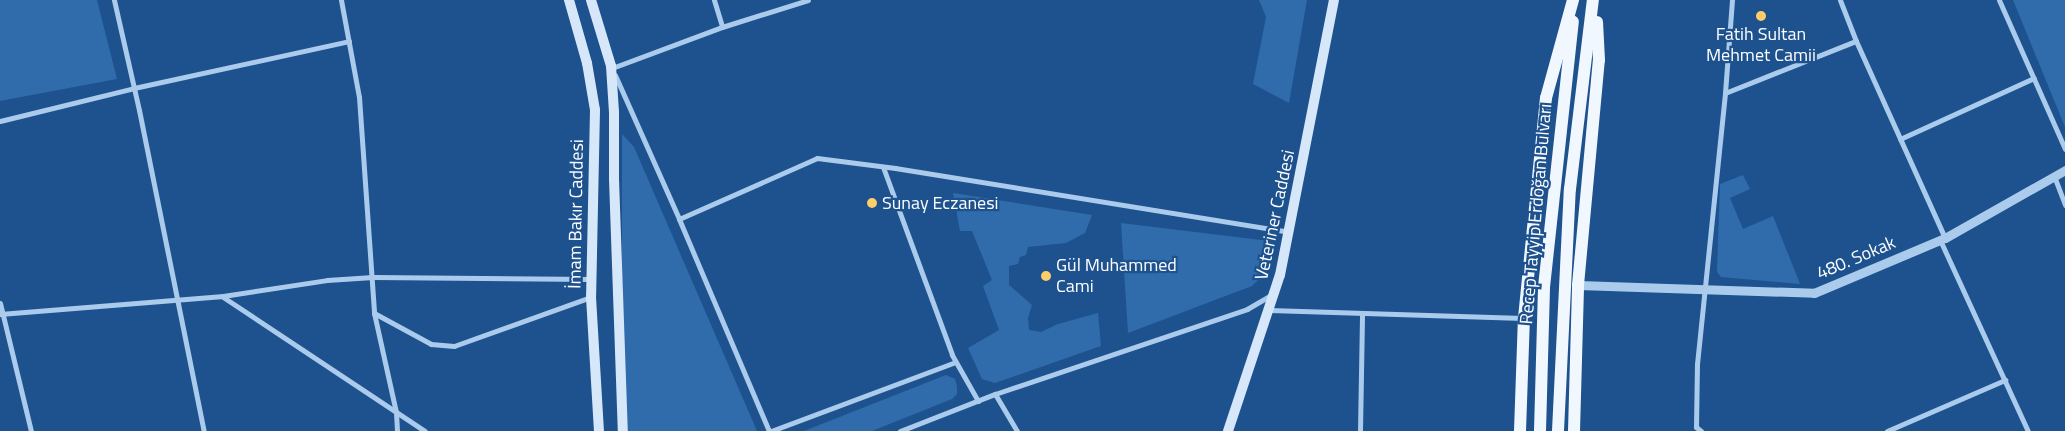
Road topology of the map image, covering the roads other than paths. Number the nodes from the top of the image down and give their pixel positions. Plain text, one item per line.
1 (114, 0) edge
2 (342, 0) edge
3 (569, 0) edge
4 (591, 0) edge
5 (714, 0) edge
6 (808, 0) edge
7 (1334, 0) edge
8 (1574, 0) edge
9 (1594, 0) edge
10 (1732, 0) edge
11 (1840, 0) edge
12 (1999, 0) edge
13 (722, 27) junction
14 (1856, 41) junction
15 (349, 42) junction
16 (611, 66) junction
17 (2034, 78) junction
18 (134, 88) junction
19 (1725, 93) junction
20 (0, 121) edge
21 (1900, 139) junction
22 (2065, 149) edge
23 (884, 167) junction
24 (2065, 170) edge
25 (2054, 176) junction
26 (2065, 205) edge
27 (679, 219) junction
28 (1290, 233) junction
29 (1942, 239) junction
30 (373, 277) junction
31 (591, 279) junction
32 (1578, 285) junction
33 (1704, 290) junction
34 (1274, 293) junction
35 (223, 296) junction
36 (591, 298) junction
37 (176, 299) junction
38 (0, 303) edge
39 (1268, 310) junction
40 (374, 313) junction
41 (1362, 313) junction
42 (1, 314) edge
43 (1524, 318) junction
44 (956, 362) junction
45 (2004, 380) junction
46 (995, 394) junction
47 (978, 401) junction
48 (396, 412) junction
49 (31, 431) edge
50 (204, 431) edge
51 (397, 431) edge
52 (424, 431) edge
53 (599, 431) edge
54 (623, 431) edge
55 (770, 431) edge
56 (900, 431) edge
57 (1017, 431) edge
58 (1228, 431) edge
59 (1360, 431) edge
60 (1520, 431) edge
61 (1540, 431) edge
62 (1558, 431) edge
63 (1574, 431) edge
64 (1701, 431) edge
65 (1887, 431) edge
66 (2028, 431) edge

1 - 18 street
2 - 15 street
3 - 31 main road, İmam Bakır Caddesi
4 - 16 main road
5 - 13 street
6 - 13 street
7 - 28 main road, Veteriner Caddesi
8 - 43 main road
8 - 61 main road, Recep Tayyip Erdoğan Bulvarı
9 - 32 main road
9 - 62 main road, Recep Tayyip Erdoğan Bulvarı
10 - 19 street
11 - 14 street
12 - 17 street
13 - 16 street
14 - 19 street
14 - 21 street
15 - 18 street
15 - 30 street
16 - 27 street
16 - 54 main road
17 - 21 street
17 - 22 street
18 - 20 street
18 - 37 street
19 - 33 street
21 - 29 street
23 - 27 street
23 - 28 street
23 - 44 street
24 - 25 street, 480. Sokak
25 - 26 street
25 - 29 street, 480. Sokak
27 - 55 street
28 - 34 main road, Veteriner Caddesi
29 - 33 street, 480. Sokak
29 - 45 street
30 - 31 street
30 - 35 street
30 - 40 street
31 - 36 main road, İmam Bakır Caddesi
32 - 33 street, 480. Sokak
32 - 63 main road
33 - 64 street
34 - 39 main road, Veteriner Caddesi
34 - 46 street
35 - 37 street
35 - 48 street
36 - 40 street
36 - 53 main road, İmam Bakır Caddesi
37 - 42 street
37 - 50 street
38 - 42 street
39 - 41 street
39 - 58 main road, Veteriner Caddesi
40 - 48 street
41 - 43 street
41 - 59 street
42 - 49 street
43 - 60 main road
44 - 47 street
44 - 55 street
45 - 65 street
45 - 66 street
46 - 47 street
46 - 57 street
47 - 56 street
48 - 51 street
48 - 52 street

